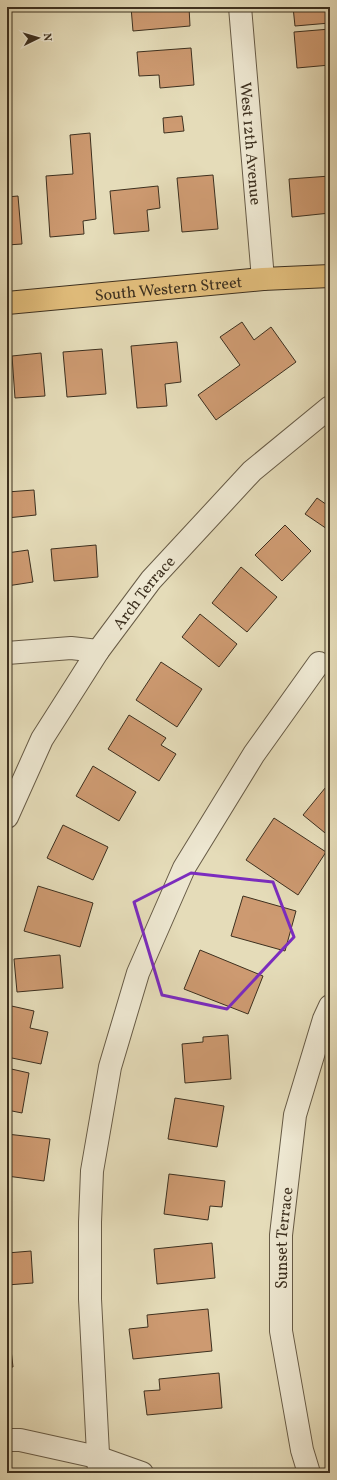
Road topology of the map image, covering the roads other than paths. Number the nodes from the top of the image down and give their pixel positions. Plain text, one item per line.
1 (240, 7) edge
2 (330, 276) edge
3 (263, 280) junction
4 (7, 303) edge
5 (330, 407) edge
6 (98, 651) junction
7 (7, 653) edge
8 (319, 663) dead end
9 (7, 817) edge
10 (330, 1006) edge
11 (7, 1440) edge
12 (98, 1465) edge
13 (142, 1473) edge
14 (309, 1473) edge

1 - 3 street, West 12th Avenue
2 - 3 main road, South Western Street
3 - 4 main road, South Western Street
5 - 6 street, Arch Terrace
6 - 7 street
6 - 9 street, Arch Terrace
8 - 12 street
10 - 14 street, Sunset Terrace
11 - 12 street
12 - 13 street

